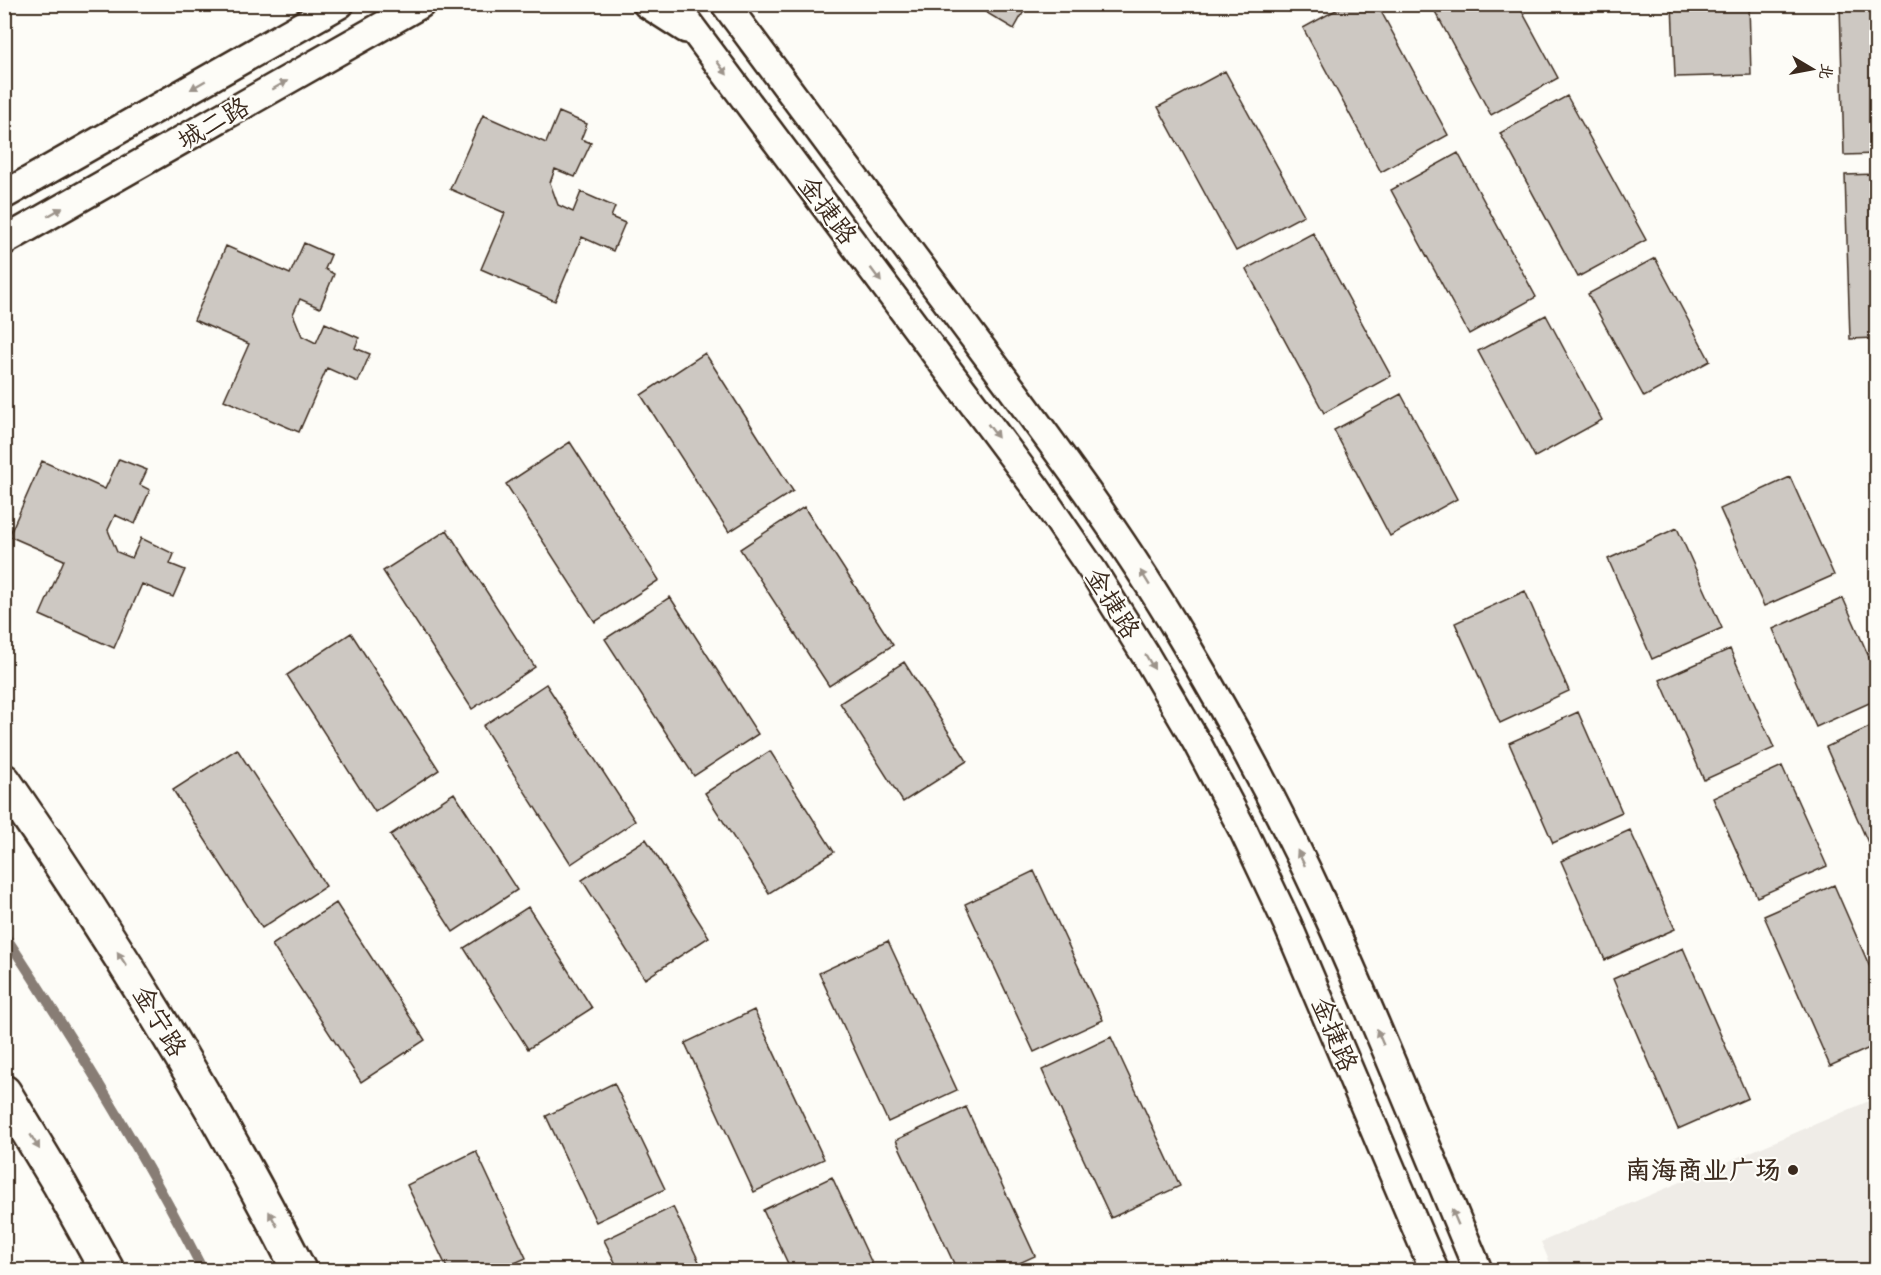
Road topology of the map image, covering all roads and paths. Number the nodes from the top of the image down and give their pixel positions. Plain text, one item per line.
1 (340, 4) edge
2 (421, 4) edge
3 (647, 4) edge
4 (675, 4) edge
5 (733, 11) edge
6 (701, 40) junction
7 (4, 195) edge
8 (4, 241) edge
9 (4, 782) edge
10 (4, 1092) edge
11 (107, 1270) edge
12 (299, 1270) edge
13 (1434, 1270) edge
14 (1478, 1270) edge

1 -> 7 street, 城二路
8 -> 2 street, 城二路
3 - 6 street
4 - 6 street, 金捷路
14 -> 5 street, 金捷路
6 -> 13 street, 金捷路
12 -> 9 main road, 金宁路
10 -> 11 main road

